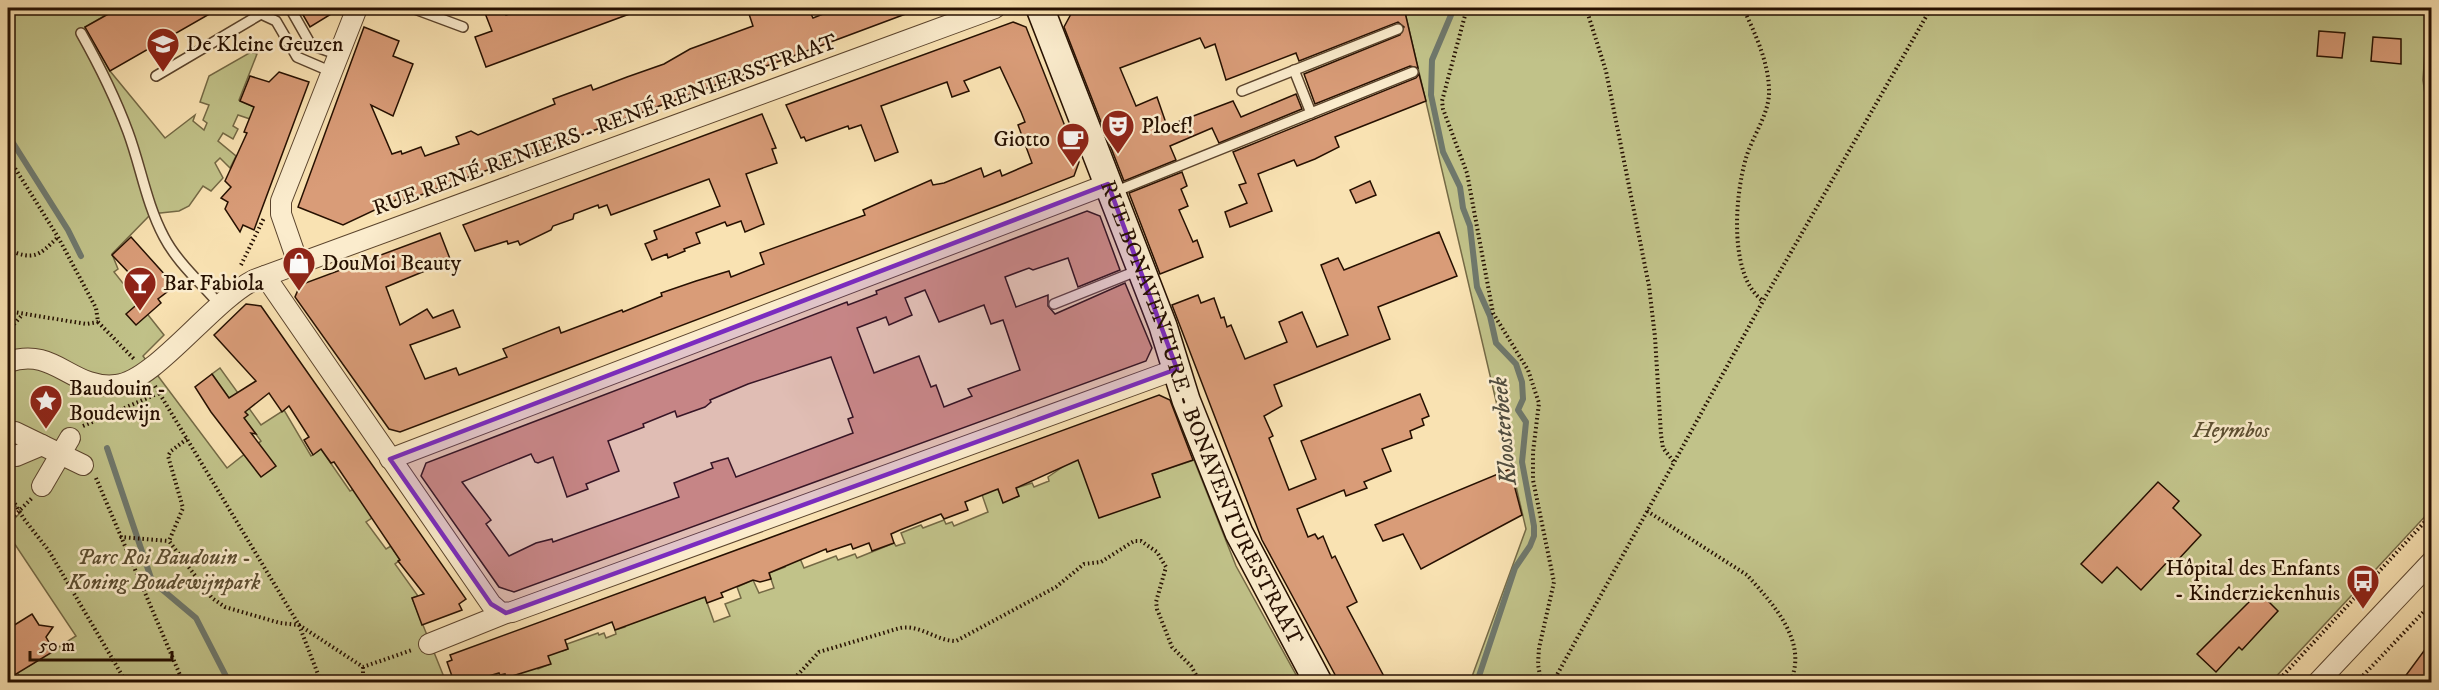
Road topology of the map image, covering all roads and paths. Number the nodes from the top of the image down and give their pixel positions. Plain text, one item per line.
1 (290, 8) edge
2 (356, 8) edge
3 (412, 8) edge
4 (995, 8) edge
5 (1040, 8) edge
6 (1467, 8) edge
7 (1587, 8) edge
8 (1743, 8) edge
9 (1931, 8) edge
10 (259, 11) edge
11 (463, 27) dead end
12 (1398, 29) dead end
13 (81, 33) dead end
14 (335, 63) junction
15 (1294, 70) junction
16 (1413, 72) dead end
17 (156, 76) dead end
18 (1242, 91) dead end
19 (1311, 113) junction
20 (8, 157) edge
21 (1110, 189) junction
22 (266, 212) dead end
23 (58, 237) junction
24 (8, 250) edge
25 (298, 263) junction
26 (1141, 269) junction
27 (235, 273) dead end
28 (265, 276) junction
29 (1763, 301) junction
30 (219, 304) junction
31 (1054, 304) dead end
32 (8, 311) edge
33 (22, 315) junction
34 (98, 322) junction
35 (8, 331) edge
36 (8, 362) edge
37 (1177, 369) junction
38 (142, 375) junction
39 (159, 393) junction
40 (15, 432) dead end
41 (187, 439) junction
42 (69, 440) junction
43 (42, 445) junction
44 (16, 456) dead end
45 (390, 459) junction
46 (1674, 462) junction
47 (87, 467) joint
48 (42, 486) joint
49 (8, 492) edge
50 (1647, 511) junction
51 (18, 512) junction
52 (2432, 514) edge
53 (8, 522) edge
54 (122, 536) junction
55 (169, 541) junction
56 (2432, 561) edge
57 (2432, 603) edge
58 (506, 613) junction
59 (299, 625) junction
60 (429, 644) joint
61 (363, 668) junction
62 (126, 682) edge
63 (183, 682) edge
64 (321, 682) edge
65 (363, 682) edge
66 (791, 682) edge
67 (1200, 682) edge
68 (1318, 682) edge
69 (1541, 682) edge
70 (1553, 682) edge
71 (1790, 682) edge
72 (2277, 682) edge
73 (2318, 682) edge
74 (2357, 682) edge

1 - 14 lane
2 - 14 street
3 - 11 lane
4 - 25 street, RUE RENÉ RENIERS - RENÉ RENIERSSTRAAT
5 - 21 street, RUE BONAVENTURE - BONAVENTURESTRAAT
6 - 69 path
7 - 46 path
8 - 29 path
9 - 29 path
10 - 14 lane
10 - 17 lane
12 - 15 lane
13 - 30 lane
14 - 25 street
15 - 18 lane
15 - 19 lane
16 - 19 lane
19 - 21 lane
20 - 23 path
21 - 26 street, RUE BONAVENTURE - BONAVENTURESTRAAT
21 - 45 street
22 - 27 path
23 - 24 path
23 - 34 path
25 - 28 street, RUE RENÉ RENIERS - RENÉ RENIERSSTRAAT
26 - 31 lane
26 - 37 street, RUE BONAVENTURE - BONAVENTURESTRAAT
28 - 30 street, RUE RENÉ RENIERS - RENÉ RENIERSSTRAAT
28 - 45 street
29 - 46 path
30 - 38 street, RUE RENÉ RENIERS - RENÉ RENIERSSTRAAT
32 - 33 path
33 - 34 path
33 - 35 path
34 - 38 path
36 - 38 street
37 - 58 street
37 - 68 street, RUE BONAVENTURE - BONAVENTURESTRAAT
38 - 39 path
39 - 41 path
39 - 42 path
40 - 43 street
41 - 55 path
41 - 59 path
42 - 43 street
42 - 47 street
42 - 48 street
43 - 44 street
45 - 58 street
46 - 50 path
47 - 54 path
48 - 51 path
49 - 51 path
50 - 70 path
50 - 71 path
51 - 53 path
51 - 62 path
52 - 72 path
54 - 55 path
54 - 63 path
55 - 59 path
56 - 73 street
57 - 74 path
58 - 60 street
59 - 61 path
59 - 64 path
60 - 61 path
61 - 65 path
66 - 67 path

